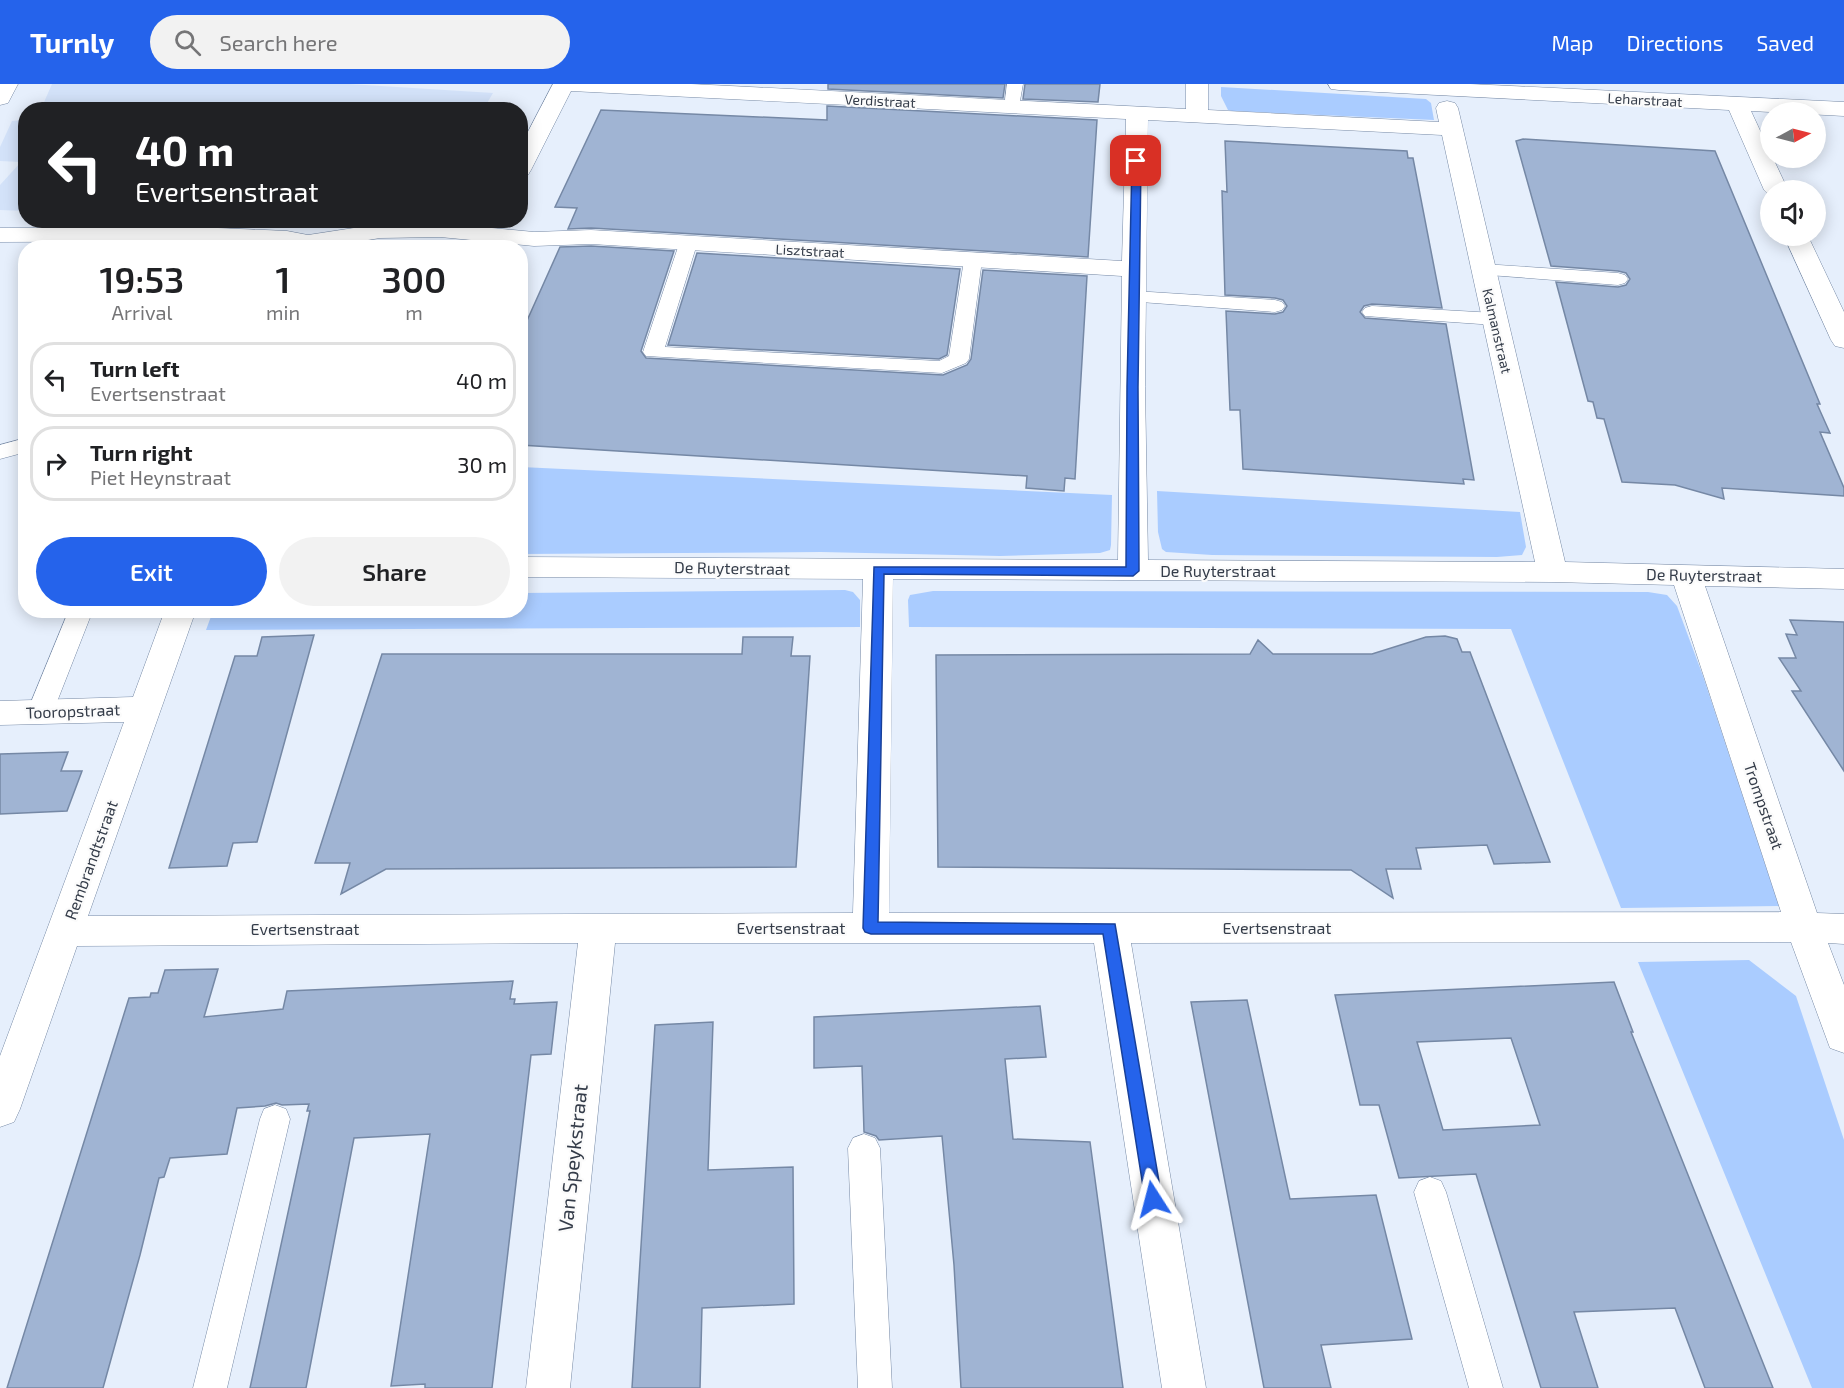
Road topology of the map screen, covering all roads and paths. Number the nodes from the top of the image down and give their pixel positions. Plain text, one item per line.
1 (7, 84) edge
2 (556, 84) edge
3 (564, 84) edge
4 (1015, 84) edge
5 (1197, 84) edge
6 (1339, 84) edge
7 (1380, 85) edge
8 (1444, 90) junction
9 (0, 98) edge
10 (1737, 104) junction
11 (1012, 108) junction
12 (1844, 109) edge
13 (1137, 114) junction
14 (1197, 117) junction
15 (1451, 129) junction
16 (528, 154) edge
17 (1771, 180) edge
18 (0, 235) edge
19 (487, 235) edge
20 (293, 240) edge
21 (334, 240) edge
22 (688, 244) junction
23 (1802, 246) edge
24 (973, 260) junction
25 (1134, 269) junction
26 (1484, 270) junction
27 (1618, 279) dead end
28 (1134, 297) junction
29 (1275, 306) dead end
30 (1837, 310) edge
31 (1372, 312) dead end
32 (1495, 319) junction
33 (1844, 340) edge
34 (18, 447) edge
35 (0, 452) edge
36 (528, 567) edge
37 (878, 570) junction
38 (1133, 571) junction
39 (1552, 572) junction
40 (1686, 575) junction
41 (1844, 579) edge
42 (78, 618) edge
43 (178, 618) edge
44 (146, 709) junction
45 (40, 712) junction
46 (0, 713) edge
47 (1804, 927) junction
48 (598, 928) junction
49 (871, 928) junction
50 (1110, 928) junction
51 (1844, 929) edge
52 (65, 931) junction
53 (1844, 1036) edge
54 (4, 1086) edge
55 (275, 1119) dead end
56 (864, 1148) dead end
57 (1430, 1192) dead end
58 (210, 1388) edge
59 (548, 1388) edge
60 (875, 1388) edge
61 (1184, 1388) edge
62 (1486, 1388) edge

1 - 9 street
2 - 3 lane
3 - 11 street, Verdistraat
3 - 16 street
4 - 11 lane
5 - 14 street
6 - 7 street, Leharstraat
7 - 8 street, Leharstraat
8 - 10 street, Leharstraat
8 - 15 street, Kalmanstraat
10 - 12 street, Leharstraat
10 - 17 street
11 - 13 street, Verdistraat
13 - 14 street, Verdistraat
13 - 25 street
14 - 15 street
15 - 26 street, Kalmanstraat
18 - 20 street, Lisztstraat
19 - 21 street, Lisztstraat
19 - 22 street, Lisztstraat
22 - 24 street, Lisztstraat
22 - 24 lane
23 - 30 street
24 - 25 street, Lisztstraat
25 - 28 street
26 - 27 lane
26 - 32 street, Kalmanstraat
28 - 29 lane
28 - 38 street
30 - 33 street
31 - 32 lane
32 - 39 street, Kalmanstraat
34 - 35 lane
36 - 37 street, De Ruyterstraat
37 - 38 street, De Ruyterstraat
37 - 49 street
38 - 39 street, De Ruyterstraat
39 - 40 street, De Ruyterstraat
40 - 41 street, De Ruyterstraat
40 - 47 street, Trompstraat
42 - 45 lane
43 - 44 street, Rembrandtstraat
44 - 45 street, Tooropstraat
44 - 52 street, Rembrandtstraat
45 - 46 street, Tooropstraat
47 - 50 street, Evertsenstraat
47 - 51 street, Evertsenstraat
47 - 53 street, Trompstraat
48 - 49 street, Evertsenstraat
48 - 52 street, Evertsenstraat
48 - 59 street, Van Speykstraat
49 - 50 street, Evertsenstraat
50 - 61 street
52 - 54 street, Rembrandtstraat
55 - 58 lane
56 - 60 lane
57 - 62 lane

